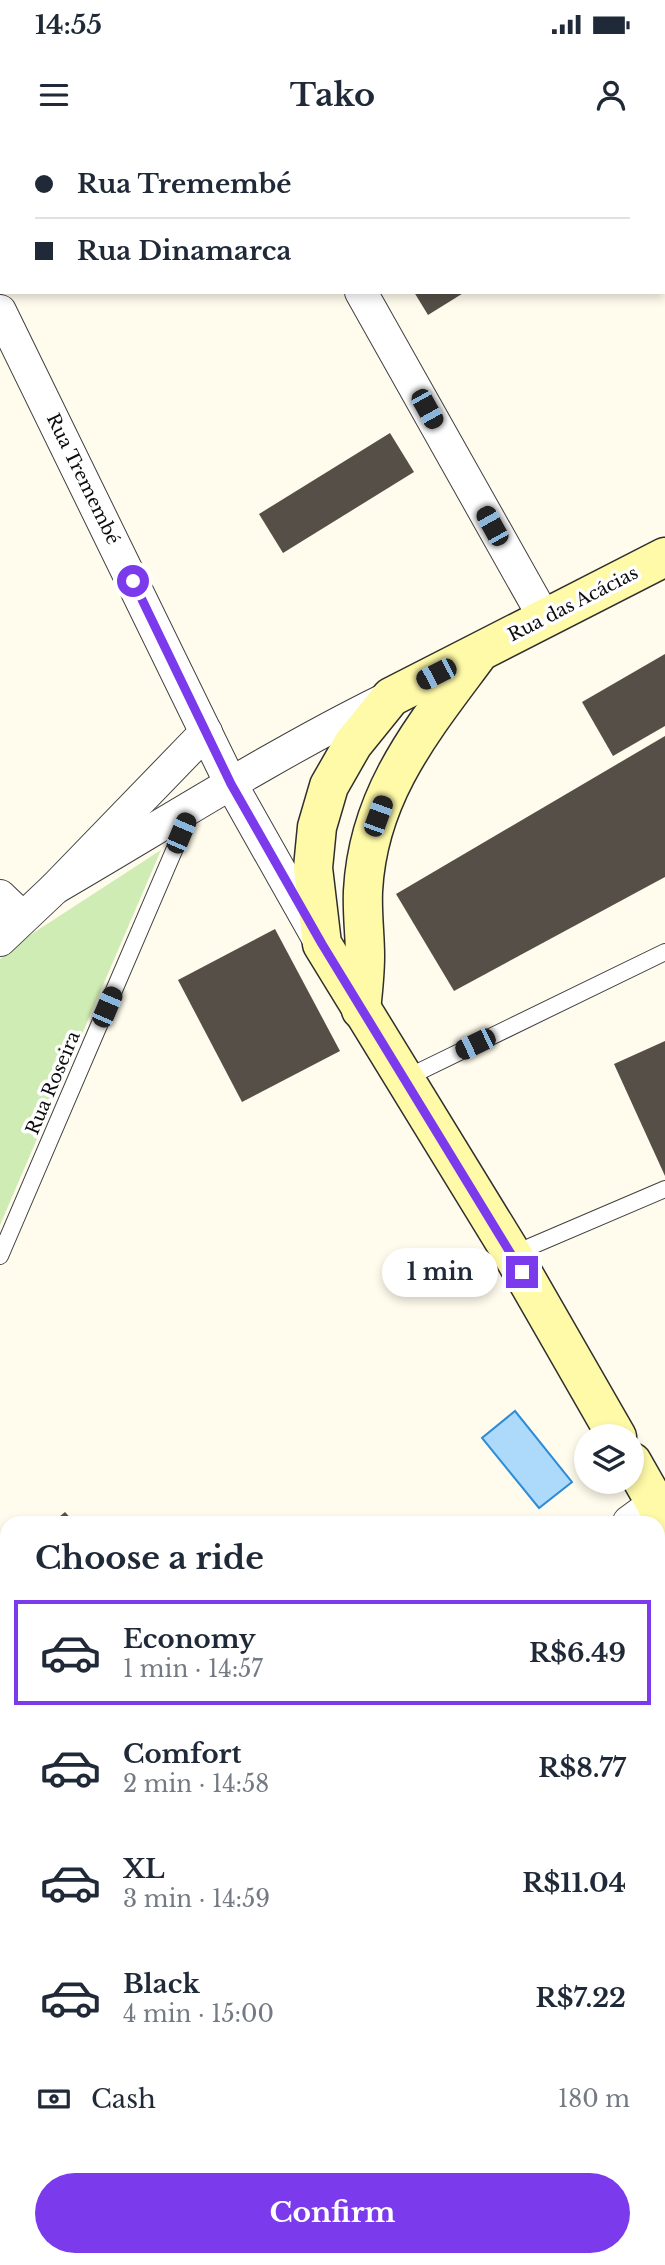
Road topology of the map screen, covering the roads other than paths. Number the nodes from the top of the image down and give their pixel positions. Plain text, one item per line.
1 (362, 294) edge
2 (4, 327) edge
3 (665, 556) edge
4 (545, 619) junction
5 (481, 650) junction
6 (391, 697) junction
7 (206, 732) junction
8 (231, 784) junction
9 (192, 808) junction
10 (55, 888) junction
11 (11, 906) edge
12 (0, 940) edge
13 (322, 944) junction
14 (665, 952) edge
15 (361, 1010) junction
16 (404, 1079) junction
17 (665, 1189) edge
18 (512, 1254) junction
19 (0, 1256) edge
20 (610, 1424) edge
21 (643, 1494) edge
22 (650, 1515) edge

1 - 4 street
2 - 7 street, Rua Tremembé
3 - 4 main road, Rua das Acácias
4 - 5 main road, Rua das Acácias
5 - 6 main road, Rua das Acácias
5 - 15 main road, Rua das Acácias
6 - 8 street
6 - 13 main road, Rua das Acácias
7 - 8 street, Rua Tremembé
7 - 10 street
8 - 9 street
8 - 13 street, Rua Tremembé
9 - 10 street
9 - 19 lane, Rua Roseira
10 - 11 street
11 - 12 street
13 - 15 main road, Rua das Acácias
14 - 16 lane
15 - 16 main road
16 - 18 main road
17 - 18 lane
18 - 20 main road
21 - 22 main road

